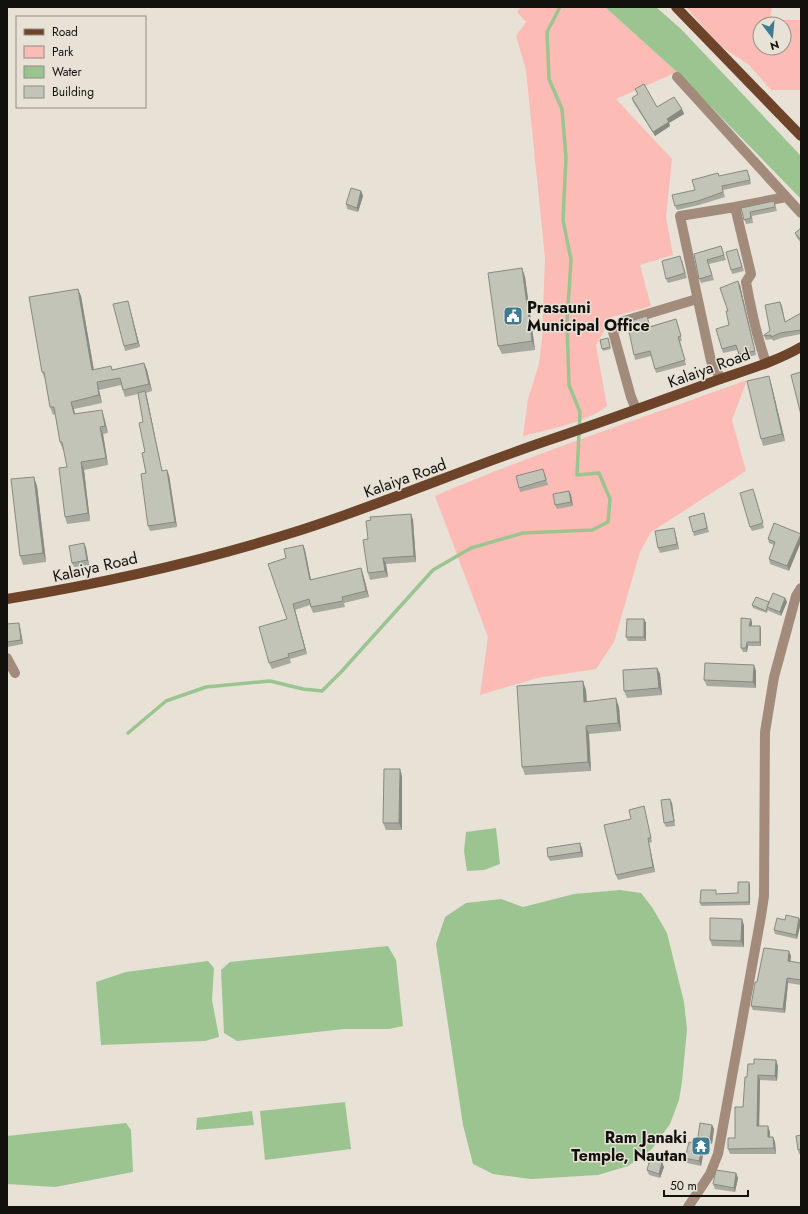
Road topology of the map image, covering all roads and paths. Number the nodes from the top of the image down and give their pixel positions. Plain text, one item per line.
1 (676, 7) edge
2 (677, 77) dead end
3 (801, 136) edge
4 (786, 197) junction
5 (735, 207) junction
6 (801, 213) edge
7 (697, 299) junction
8 (801, 347) edge
9 (766, 363) junction
10 (721, 379) junction
11 (636, 409) junction
12 (801, 588) edge
13 (7, 599) edge
14 (7, 658) edge
15 (15, 673) dead end
16 (688, 1207) edge

1 - 3 main road
2 - 4 street
4 - 5 street
4 - 6 street
5 - 7 street
5 - 9 street
7 - 10 street
7 - 11 street
8 - 9 main road, Kalaiya Road
9 - 10 main road, Kalaiya Road
10 - 11 main road, Kalaiya Road
11 - 13 main road, Kalaiya Road
12 - 16 street
14 - 15 street

